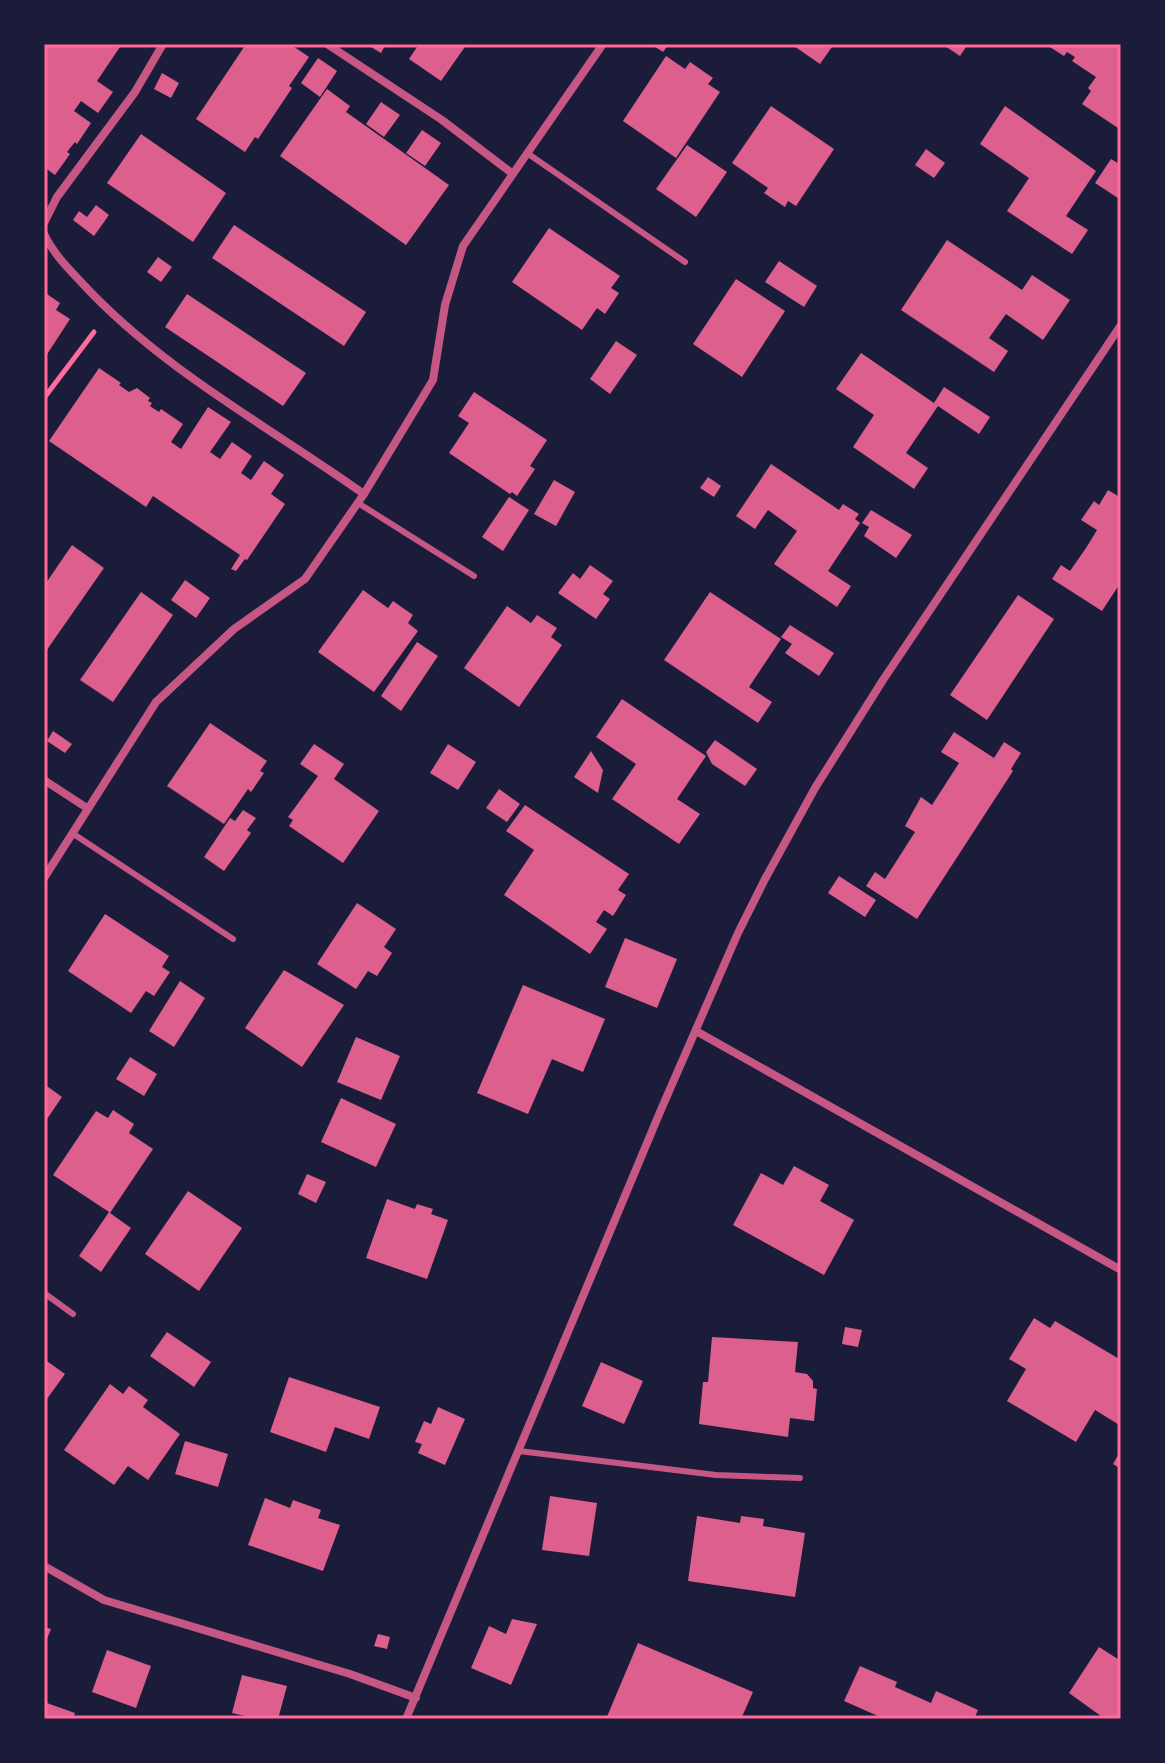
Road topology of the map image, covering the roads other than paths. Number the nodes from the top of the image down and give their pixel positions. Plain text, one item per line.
1 (163, 44) edge
2 (327, 44) edge
3 (603, 44) edge
4 (527, 153) junction
5 (513, 174) junction
6 (44, 223) edge
7 (44, 234) edge
8 (685, 262) dead end
9 (1121, 325) edge
10 (364, 494) junction
11 (358, 503) junction
12 (474, 576) dead end
13 (44, 780) edge
14 (87, 808) junction
15 (72, 833) junction
16 (44, 878) edge
17 (233, 939) dead end
18 (696, 1031) junction
19 (1121, 1270) edge
20 (44, 1293) edge
21 (73, 1314) dead end
22 (519, 1451) junction
23 (800, 1478) dead end
24 (44, 1566) edge
25 (416, 1698) junction
26 (406, 1719) edge

1 - 6 street
2 - 5 street
3 - 4 street
4 - 5 street
4 - 8 lane
5 - 10 street
7 - 10 street
9 - 18 street
10 - 11 street
11 - 12 lane
11 - 14 street
13 - 14 street
14 - 15 street
15 - 16 street
15 - 17 lane
18 - 19 street
18 - 22 street
20 - 21 lane
22 - 23 lane
22 - 25 street
24 - 25 street
25 - 26 street

